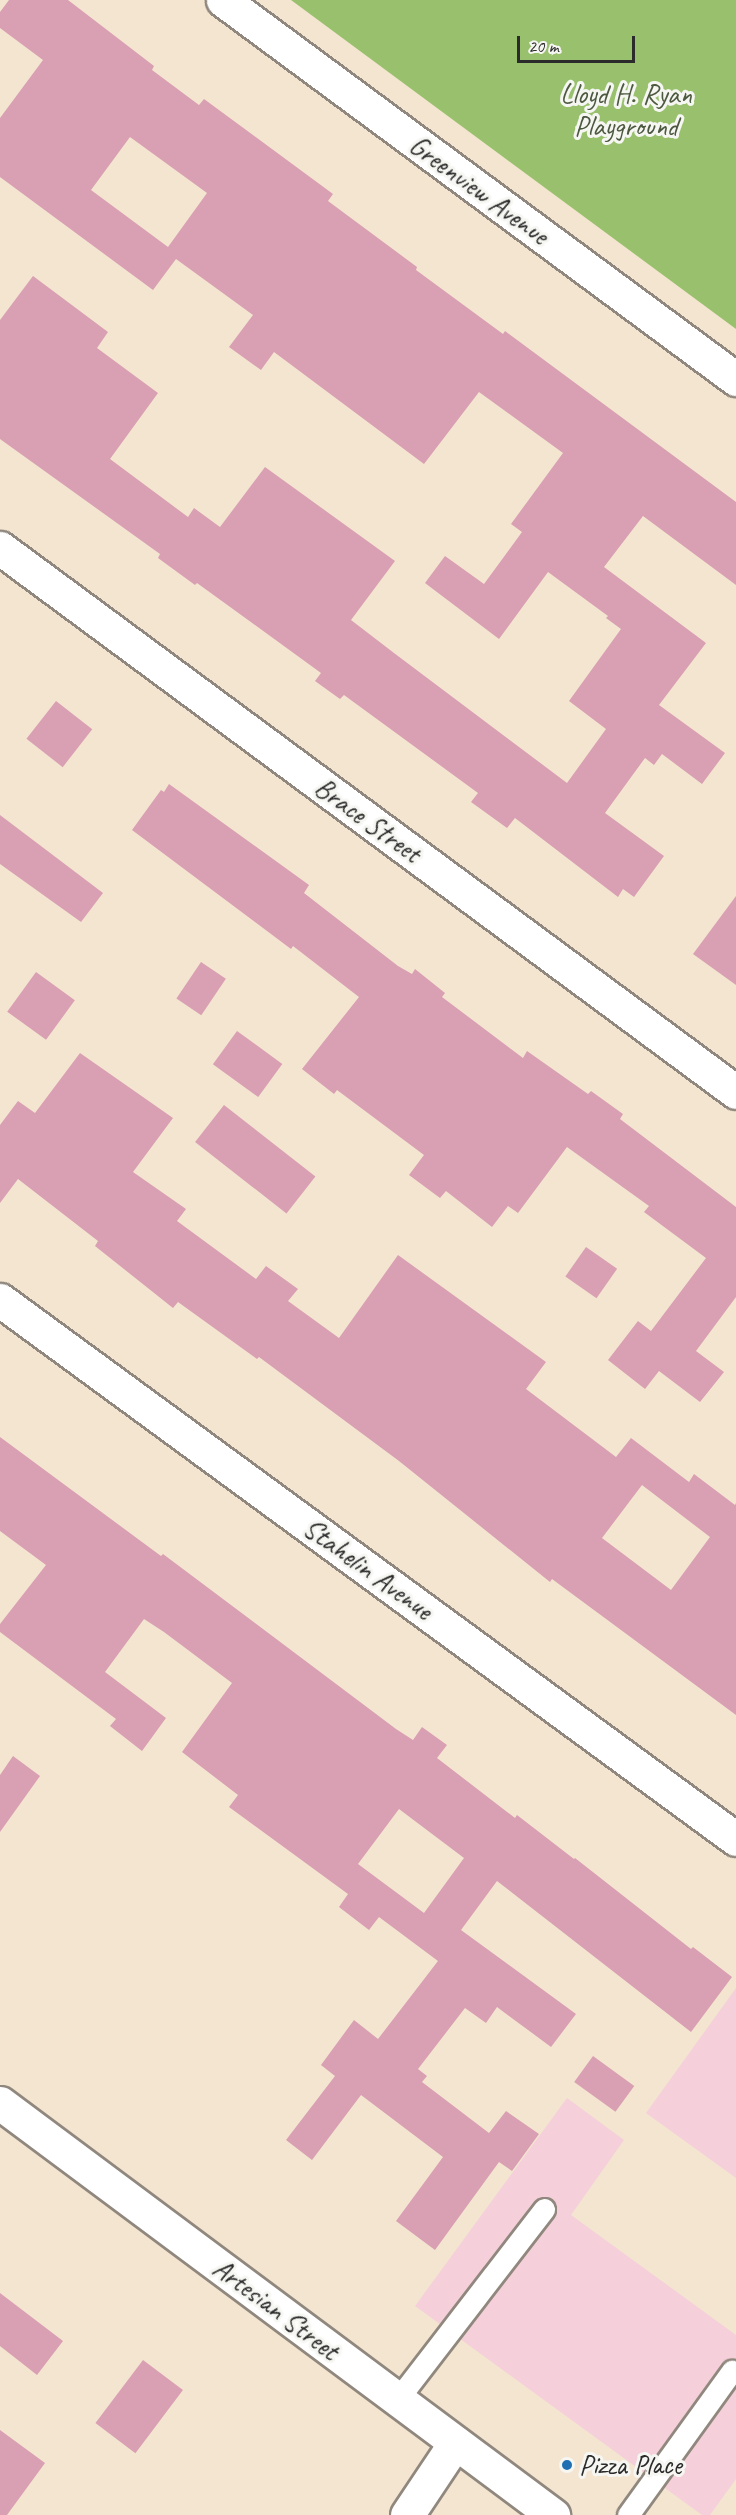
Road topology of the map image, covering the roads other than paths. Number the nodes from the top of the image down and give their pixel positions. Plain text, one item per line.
1 (223, 0) edge
2 (736, 379) edge
3 (0, 548) edge
4 (736, 1092) edge
5 (0, 1300) edge
6 (736, 1839) edge
7 (0, 2103) edge
8 (544, 2209) dead end
9 (732, 2371) dead end
10 (397, 2400) junction
11 (455, 2443) junction
12 (407, 2515) edge
13 (553, 2515) edge
14 (628, 2515) edge

1 - 2 street, Greenview Avenue
3 - 4 street, Brace Street
5 - 6 street, Stahelin Avenue
7 - 10 street, Artesian Street
8 - 10 lane
9 - 14 lane
10 - 11 street, Artesian Street
11 - 12 street
11 - 13 street, Artesian Street

